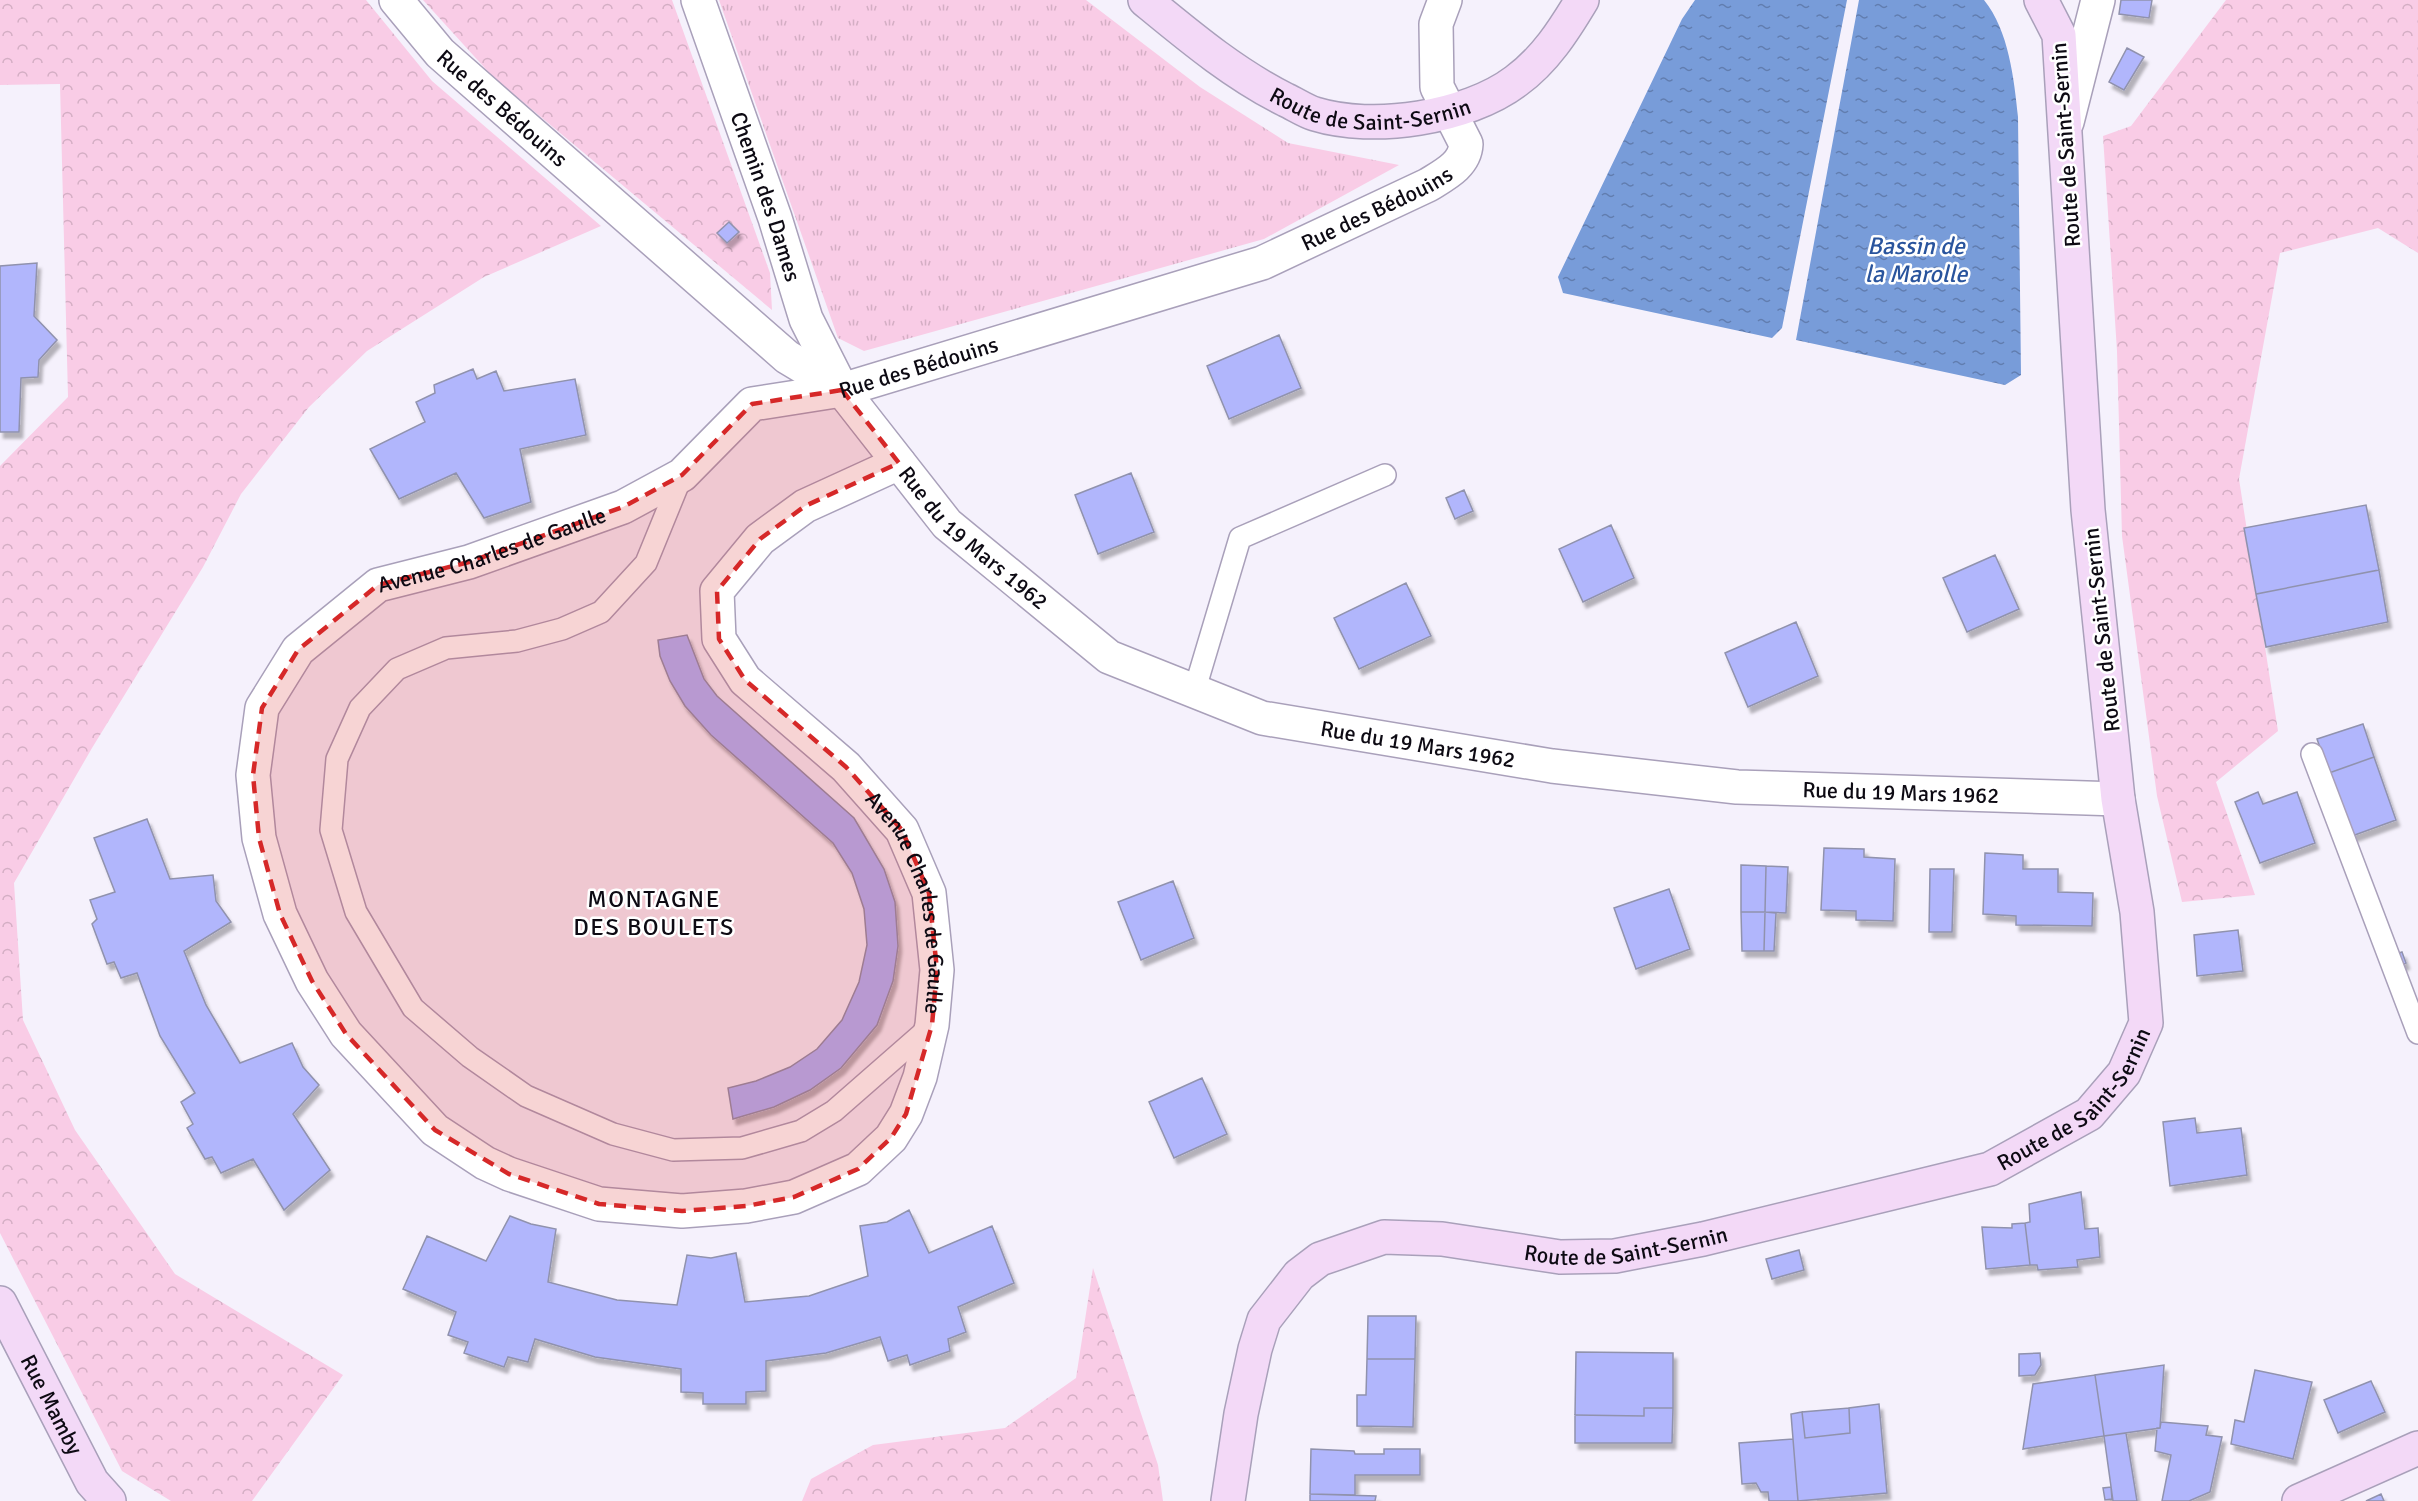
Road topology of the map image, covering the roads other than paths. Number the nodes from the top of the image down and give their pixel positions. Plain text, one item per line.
1 (396, 0) edge
2 (698, 0) edge
3 (1145, 0) edge
4 (1445, 0) edge
5 (1582, 0) edge
6 (2041, 0) edge
7 (2098, 0) edge
8 (1449, 112) junction
9 (2064, 135) junction
10 (842, 390) junction
11 (899, 463) junction
12 (682, 475) junction
13 (1385, 475) dead end
14 (1194, 692) junction
15 (2312, 754) dead end
16 (2118, 799) junction
17 (932, 1025) junction
18 (2418, 1033) edge
19 (0, 1303) edge
20 (2418, 1448) edge
21 (109, 1501) edge
22 (1228, 1501) edge
23 (2299, 1501) edge

1 - 10 street, Rue des Bédouins
2 - 10 street, Chemin des Dames
3 - 8 street, Route de Saint-Sernin
4 - 8 street
5 - 8 street, Route de Saint-Sernin
6 - 9 street, Route de Saint-Sernin
7 - 9 street
8 - 10 street, Rue des Bédouins
9 - 16 street, Route de Saint-Sernin
10 - 11 street, Rue du 19 Mars 1962
10 - 12 street, Avenue Charles de Gaulle
11 - 14 street, Rue du 19 Mars 1962
11 - 17 street, Avenue Charles de Gaulle
12 - 17 lane
12 - 17 street, Avenue Charles de Gaulle
13 - 14 lane
14 - 16 street, Rue du 19 Mars 1962
15 - 18 lane
16 - 22 street, Route de Saint-Sernin
19 - 21 street, Rue Mamby
20 - 23 street

